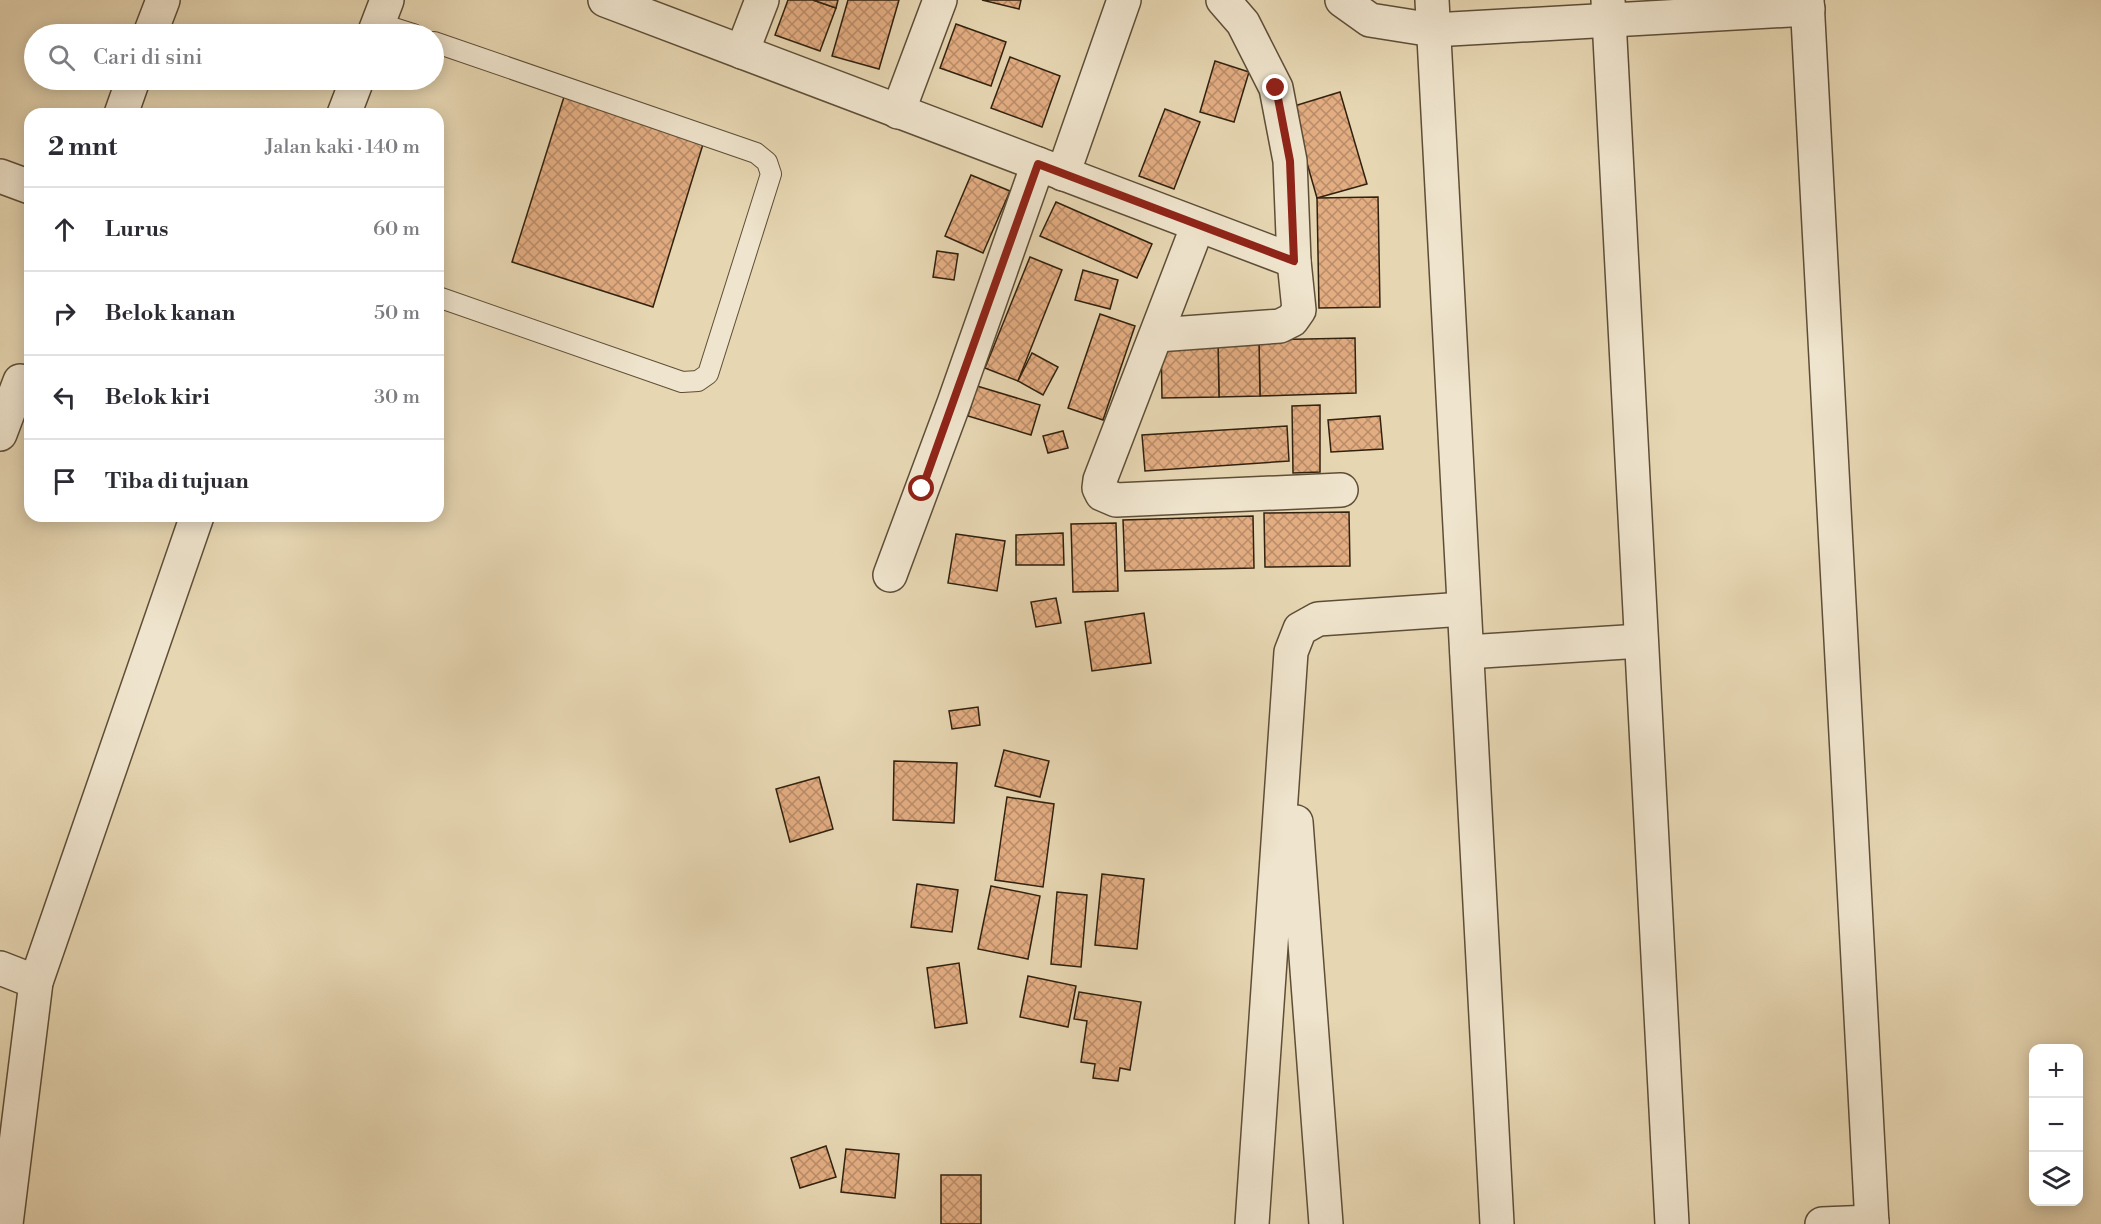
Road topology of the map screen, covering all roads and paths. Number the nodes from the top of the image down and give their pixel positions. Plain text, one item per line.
1 (163, 0) edge
2 (605, 0) edge
3 (762, 0) edge
4 (940, 0) edge
5 (1124, 0) edge
6 (1223, 0) edge
7 (1342, 0) edge
8 (1807, 4) edge
9 (1608, 10) edge
10 (1432, 15) edge
11 (154, 24) edge
12 (444, 45) edge
13 (742, 52) junction
14 (129, 90) edge
15 (353, 90) edge
16 (122, 108) edge
17 (346, 108) edge
18 (898, 112) junction
19 (1050, 169) junction
20 (0, 176) edge
21 (24, 185) edge
22 (1198, 225) junction
23 (1294, 261) junction
24 (444, 299) edge
25 (1157, 335) junction
26 (17, 380) edge
27 (0, 434) edge
28 (1341, 490) dead end
29 (195, 522) edge
30 (890, 575) dead end
31 (1464, 609) junction
32 (1641, 641) junction
33 (1467, 652) junction
34 (1287, 707) junction
35 (0, 968) edge
36 (36, 982) junction
37 (1872, 1223) edge
38 (6, 1224) edge
39 (1252, 1224) edge
40 (1326, 1224) edge
41 (1497, 1224) edge
42 (1672, 1224) edge
43 (1822, 1224) edge

1 - 11 street
2 - 13 street
3 - 13 street
4 - 18 street
5 - 19 street
6 - 23 street
7 - 10 street
8 - 9 street
8 - 37 street
9 - 10 street
9 - 32 street
10 - 31 street
12 - 24 lane
13 - 18 street
14 - 16 street
15 - 17 street
18 - 19 street
19 - 22 street
19 - 30 street
20 - 21 street
22 - 23 street
22 - 25 street
23 - 25 street
25 - 28 street
26 - 27 street
29 - 36 street
31 - 33 street
31 - 34 street
32 - 33 street
32 - 42 street
33 - 41 street
34 - 39 street
34 - 40 street
35 - 36 street
36 - 38 street
37 - 43 street

